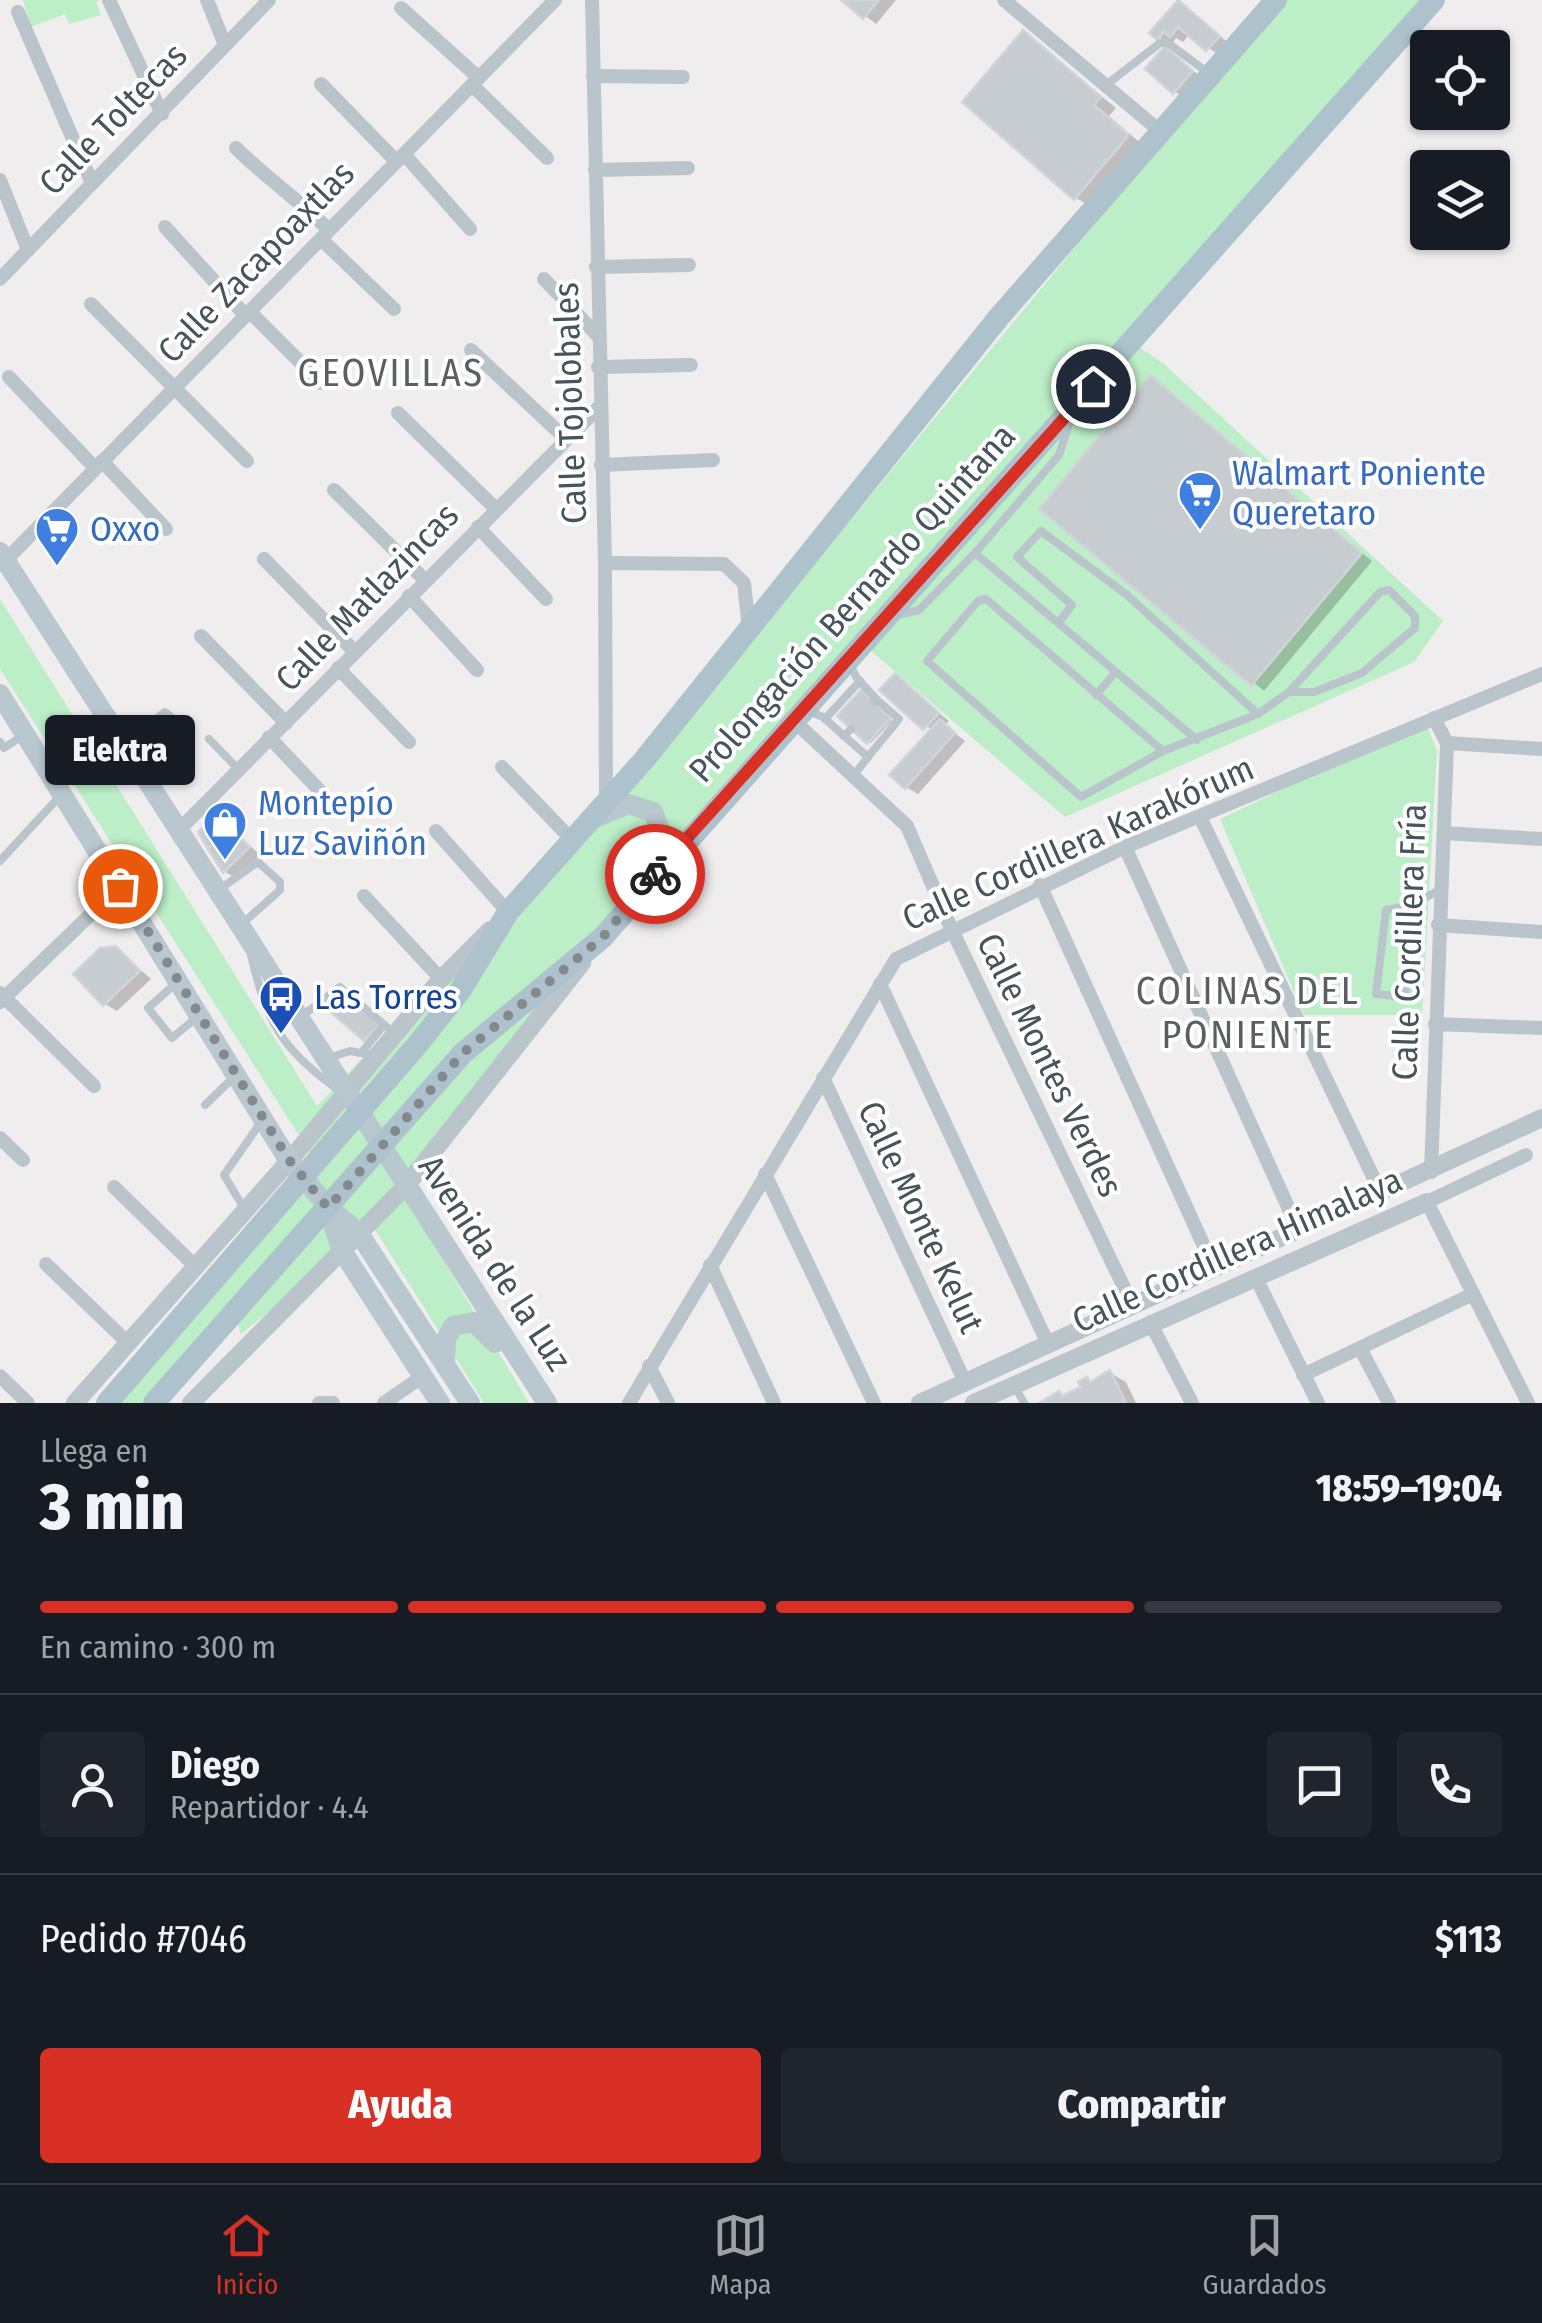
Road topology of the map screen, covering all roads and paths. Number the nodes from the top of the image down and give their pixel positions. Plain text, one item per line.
1 (110, 0) edge
2 (207, 0) edge
3 (269, 0) edge
4 (592, 0) edge
5 (1004, 0) edge
6 (1276, 0) edge
7 (1434, 0) edge
8 (548, 2) edge
9 (400, 8) dead end
10 (18, 12) dead end
11 (225, 45) junction
12 (1211, 75) junction
13 (593, 76) junction
14 (683, 77) dead end
15 (475, 81) junction
16 (321, 84) dead end
17 (1106, 86) junction
18 (162, 114) junction
19 (1161, 132) junction
20 (236, 148) dead end
21 (400, 158) junction
22 (548, 158) dead end
23 (688, 168) dead end
24 (595, 170) junction
25 (0, 180) edge
26 (92, 183) junction
27 (165, 227) dead end
28 (470, 229) dead end
29 (325, 234) junction
30 (28, 250) junction
31 (690, 265) dead end
32 (596, 267) junction
33 (0, 279) edge
34 (544, 279) dead end
35 (91, 304) dead end
36 (394, 310) dead end
37 (248, 313) junction
38 (598, 336) junction
39 (470, 350) dead end
40 (691, 365) dead end
41 (598, 367) junction
42 (8, 376) dead end
43 (321, 383) dead end
44 (176, 386) junction
45 (600, 405) junction
46 (1075, 406) junction
47 (398, 413) dead end
48 (566, 439) junction
49 (713, 460) dead end
50 (246, 462) dead end
51 (98, 465) junction
52 (602, 465) junction
53 (334, 490) dead end
54 (496, 508) junction
55 (478, 527) junction
56 (166, 529) dead end
57 (975, 553) junction
58 (264, 559) dead end
59 (2, 560) edge
60 (605, 563) junction
61 (424, 580) junction
62 (409, 596) junction
63 (546, 599) dead end
64 (888, 618) junction
65 (1060, 622) junction
66 (750, 630) junction
67 (201, 636) dead end
68 (355, 652) junction
69 (338, 668) junction
70 (476, 670) dead end
71 (854, 671) junction
72 (1115, 673) junction
73 (1542, 674) edge
74 (1289, 692) junction
75 (1096, 696) junction
76 (1, 698) edge
77 (1258, 714) junction
78 (808, 716) junction
79 (1434, 718) junction
80 (286, 723) junction
81 (185, 728) dead end
82 (26, 734) junction
83 (270, 737) junction
84 (209, 739) dead end
85 (1196, 740) junction
86 (0, 742) edge
87 (409, 742) dead end
88 (1447, 743) junction
89 (122, 744) junction
90 (1542, 749) edge
91 (1162, 751) junction
92 (868, 757) junction
93 (502, 767) dead end
94 (238, 769) junction
95 (854, 775) junction
96 (63, 792) junction
97 (338, 810) dead end
98 (600, 811) junction
99 (1201, 818) junction
100 (436, 831) dead end
101 (178, 832) junction
102 (1444, 833) junction
103 (1542, 840) edge
104 (572, 841) junction
105 (1125, 846) junction
106 (0, 861) edge
107 (1040, 885) junction
108 (120, 886) junction
109 (643, 888) junction
110 (1441, 889) junction
111 (216, 892) junction
112 (364, 896) dead end
113 (1412, 905) junction
114 (508, 912) junction
115 (1438, 925) junction
116 (951, 928) junction
117 (1542, 932) edge
118 (243, 933) junction
119 (602, 938) junction
120 (441, 979) junction
121 (178, 980) junction
122 (880, 984) junction
123 (1, 997) edge
124 (200, 1015) junction
125 (298, 1020) junction
126 (1435, 1024) junction
127 (1542, 1028) edge
128 (390, 1030) junction
129 (370, 1054) junction
130 (323, 1060) junction
131 (236, 1074) junction
132 (823, 1078) junction
133 (94, 1086) dead end
134 (345, 1094) junction
135 (205, 1104) dead end
136 (359, 1115) junction
137 (1542, 1118) edge
138 (264, 1119) junction
139 (0, 1138) edge
140 (382, 1150) junction
141 (1526, 1155) dead end
142 (23, 1160) dead end
143 (289, 1160) junction
144 (1432, 1172) junction
145 (765, 1174) junction
146 (306, 1179) junction
147 (406, 1186) junction
148 (114, 1187) dead end
149 (1381, 1193) junction
150 (1427, 1202) junction
151 (328, 1208) junction
152 (245, 1210) junction
153 (1298, 1229) junction
154 (358, 1232) junction
155 (341, 1249) junction
156 (46, 1264) dead end
157 (710, 1265) junction
158 (195, 1266) junction
159 (1213, 1266) junction
160 (1256, 1278) junction
161 (1474, 1294) junction
162 (1132, 1304) junction
163 (1150, 1322) junction
164 (128, 1342) junction
165 (1048, 1344) junction
166 (1362, 1350) junction
167 (445, 1363) junction
168 (649, 1366) junction
169 (1303, 1375) junction
170 (0, 1376) edge
171 (422, 1376) junction
172 (965, 1382) junction
173 (1014, 1384) junction
174 (28, 1403) edge
175 (75, 1403) edge
176 (107, 1403) edge
177 (154, 1403) edge
178 (191, 1403) edge
179 (319, 1403) edge
180 (334, 1403) edge
181 (384, 1403) edge
182 (440, 1403) edge
183 (470, 1403) edge
184 (534, 1403) edge
185 (547, 1403) edge
186 (629, 1403) edge
187 (668, 1403) edge
188 (774, 1403) edge
189 (874, 1403) edge
190 (920, 1403) edge
191 (974, 1403) edge
192 (1024, 1403) edge
193 (1192, 1403) edge
194 (1318, 1403) edge
195 (1389, 1403) edge
196 (1528, 1403) edge

1 - 18 street
2 - 11 street
3 - 11 street, Calle Toltecas
4 - 13 street, Calle Tojolobales
5 - 17 street
6 - 12 main road, Prolongación Bernardo Quintana
7 - 46 main road, Prolongación Bernardo Quintana
8 - 15 street, Calle Zacapoaxtlas
9 - 15 street
10 - 26 street
11 - 18 street, Calle Toltecas
12 - 17 lane
12 - 19 main road, Prolongación Bernardo Quintana
13 - 14 street
13 - 24 street, Calle Tojolobales
15 - 21 street, Calle Zacapoaxtlas
15 - 22 street
16 - 21 street
17 - 19 street
18 - 26 street, Calle Toltecas
19 - 66 main road, Prolongación Bernardo Quintana
20 - 29 street
21 - 28 street
21 - 29 street, Calle Zacapoaxtlas
23 - 24 street
24 - 32 street, Calle Tojolobales
25 - 30 street
26 - 30 street, Calle Toltecas
27 - 37 street
29 - 36 street
29 - 37 street, Calle Zacapoaxtlas
30 - 33 street, Calle Toltecas
31 - 32 street
32 - 38 street, Calle Tojolobales
34 - 38 street
35 - 44 street
37 - 43 street
37 - 44 street, Calle Zacapoaxtlas
38 - 41 street, Calle Tojolobales
39 - 48 street
40 - 41 street
41 - 45 street, Calle Tojolobales
42 - 51 street
44 - 50 street
44 - 51 street, Calle Zacapoaxtlas
45 - 48 street, Calle Matlazincas
45 - 52 street, Calle Tojolobales
46 - 57 lane
46 - 64 main road, Prolongación Bernardo Quintana
47 - 54 street
48 - 54 street, Calle Matlazincas
49 - 52 street
51 - 56 street
51 - 59 street, Calle Zacapoaxtlas
52 - 60 street, Calle Tojolobales
53 - 61 street
54 - 55 street, Calle Matlazincas
55 - 61 street, Calle Matlazincas
55 - 63 street
57 - 64 lane
57 - 65 lane
58 - 68 street
59 - 89 main road, Avenida de la Luz
60 - 66 street
60 - 98 street, Calle Tojolobales
61 - 62 street, Calle Matlazincas
62 - 68 street, Calle Matlazincas
62 - 70 street
64 - 71 main road, Prolongación Bernardo Quintana
65 - 72 lane
65 - 77 lane
66 - 98 main road, Prolongación Bernardo Quintana
67 - 80 street
68 - 69 street, Calle Matlazincas
69 - 80 street, Calle Matlazincas
69 - 87 street
71 - 78 main road, Prolongación Bernardo Quintana
71 - 92 lane
72 - 75 lane
72 - 85 lane
73 - 79 street, Calle Cordillera Karakórum
74 - 74 lane
74 - 77 lane
75 - 91 lane
75 - 91 lane
76 - 82 main road
77 - 85 lane
78 - 92 lane
78 - 95 street, Calle Montes Verdes
78 - 109 main road, Prolongación Bernardo Quintana
79 - 88 street, Calle Cordillera Fría
79 - 99 street, Calle Cordillera Karakórum
80 - 83 street, Calle Matlazincas
81 - 89 lane
82 - 86 lane
82 - 96 main road
83 - 94 street, Calle Matlazincas
83 - 97 street
84 - 94 lane
85 - 91 lane
88 - 90 street
88 - 102 street, Calle Cordillera Fría
89 - 101 main road, Avenida de la Luz
92 - 95 lane
93 - 104 street
94 - 101 street, Calle Matlazincas
95 - 116 street, Calle Montes Verdes
96 - 106 lane
96 - 108 main road
98 - 104 main road, Prolongación Bernardo Quintana
98 - 109 main road
99 - 105 street, Calle Cordillera Karakórum
99 - 149 street
100 - 114 street
101 - 111 main road, Avenida de la Luz
102 - 103 street
102 - 110 street, Calle Cordillera Fría
104 - 114 main road, Prolongación Bernardo Quintana
105 - 107 street, Calle Cordillera Karakórum
105 - 153 street
107 - 116 street, Calle Cordillera Karakórum
107 - 159 street
108 - 121 main road
108 - 123 street
109 - 119 main road, Prolongación Bernardo Quintana
110 - 113 lane
110 - 115 street, Calle Cordillera Fría
111 - 118 main road, Avenida de la Luz
111 - 118 lane
112 - 120 street
113 - 113 lane
114 - 120 street, Prolongación Bernardo Quintana
114 - 136 main road, Prolongación Bernardo Quintana
115 - 117 street
115 - 126 street, Calle Cordillera Fría
116 - 122 street, Calle Cordillera Karakórum
116 - 162 street, Calle Montes Verdes
118 - 125 main road, Avenida de la Luz
118 - 134 lane
119 - 140 main road, Prolongación Bernardo Quintana
119 - 147 street, Prolongación Bernardo Quintana
120 - 128 street, Prolongación Bernardo Quintana
121 - 124 main road
121 - 124 lane
122 - 132 street, Calle Cordillera Karakórum
122 - 165 street
123 - 133 street
124 - 131 main road
125 - 128 lane
125 - 130 main road, Avenida de la Luz
126 - 127 street
126 - 144 street, Calle Cordillera Fría
128 - 129 street, Prolongación Bernardo Quintana
129 - 130 lane
129 - 134 street, Prolongación Bernardo Quintana
130 - 134 main road, Avenida de la Luz
131 - 135 lane
131 - 138 main road
132 - 145 street, Calle Cordillera Karakórum
132 - 172 street, Calle Monte Kelut
134 - 136 main road, Avenida de la Luz
134 - 143 street, Prolongación Bernardo Quintana
136 - 140 main road, Avenida de la Luz
136 - 146 main road, Prolongación Bernardo Quintana
137 - 144 street, Calle Cordillera Himalaya
138 - 143 main road
138 - 152 lane
139 - 142 street
140 - 147 main road, Avenida de la Luz
140 - 151 main road, Prolongación Bernardo Quintana
141 - 150 street, Calle Cordillera Himalaya
143 - 146 main road
143 - 152 street, Prolongación Bernardo Quintana
144 - 149 street, Calle Cordillera Himalaya
145 - 157 street, Calle Cordillera Karakórum
145 - 189 street
146 - 151 main road
146 - 176 main road, Prolongación Bernardo Quintana
147 - 154 street, Prolongación Bernardo Quintana
147 - 185 main road, Avenida de la Luz
148 - 158 street
149 - 153 street, Calle Cordillera Himalaya
150 - 160 street, Calle Cordillera Himalaya
150 - 161 street
151 - 154 main road
151 - 155 main road
151 - 177 main road, Prolongación Bernardo Quintana
152 - 158 street, Prolongación Bernardo Quintana
153 - 159 street, Calle Cordillera Himalaya
154 - 155 street, Prolongación Bernardo Quintana
154 - 167 main road
155 - 171 main road
155 - 178 street, Prolongación Bernardo Quintana
156 - 164 street
157 - 168 street, Calle Cordillera Karakórum
157 - 188 street
158 - 164 street, Prolongación Bernardo Quintana
159 - 162 street, Calle Cordillera Himalaya
160 - 163 street, Calle Cordillera Himalaya
160 - 169 street
161 - 166 street
161 - 196 street
162 - 165 street, Calle Cordillera Himalaya
163 - 173 street, Calle Cordillera Himalaya
163 - 193 street
164 - 175 street, Prolongación Bernardo Quintana
165 - 172 street, Calle Cordillera Himalaya
166 - 169 street
166 - 195 street
167 - 183 main road
167 - 184 main road
168 - 186 street, Calle Cordillera Karakórum
168 - 187 street
169 - 194 street
170 - 174 street
171 - 181 street
171 - 182 main road
172 - 190 street, Calle Cordillera Himalaya
173 - 191 street, Calle Cordillera Himalaya
173 - 192 lane
179 - 180 street

